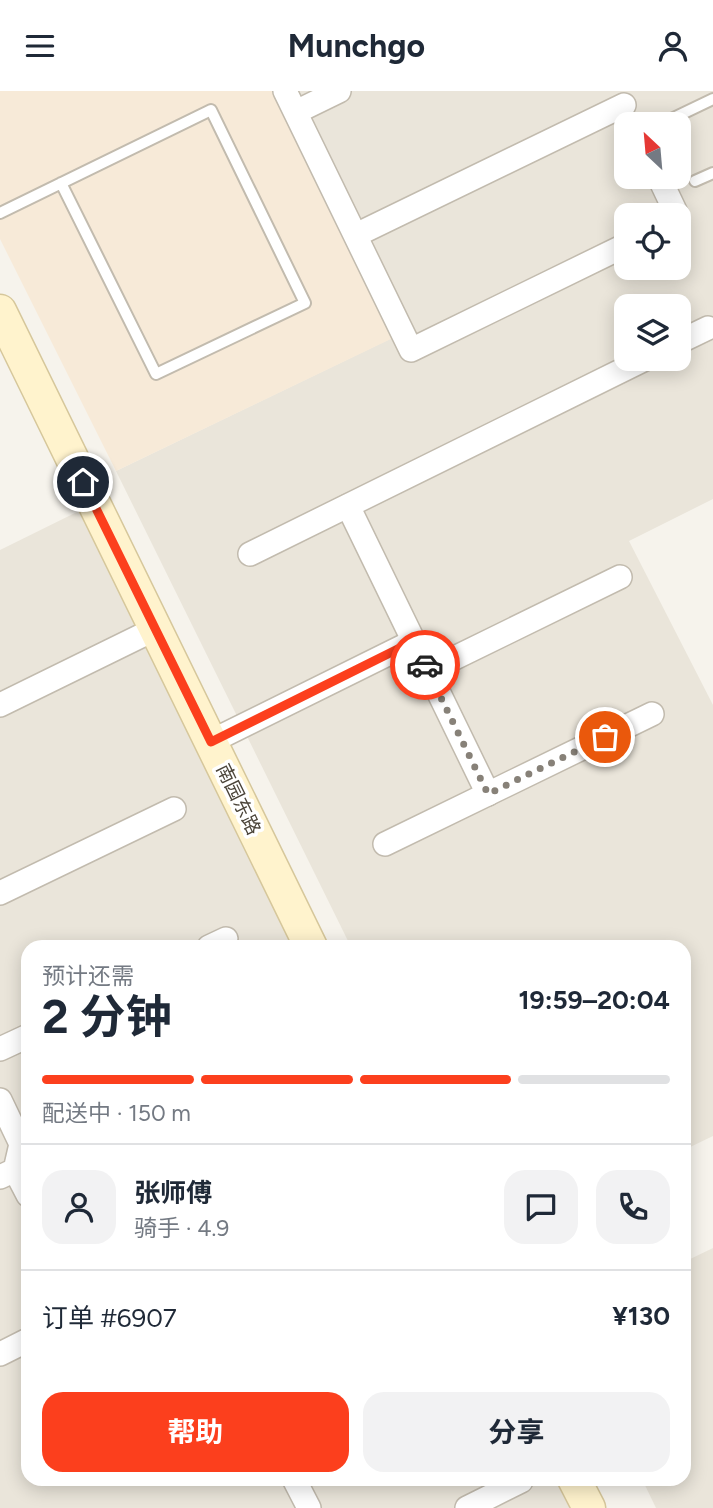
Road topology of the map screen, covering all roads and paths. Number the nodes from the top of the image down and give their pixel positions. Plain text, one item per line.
1 (285, 91) edge
2 (339, 91) edge
3 (713, 99) edge
4 (625, 107) edge
5 (296, 112) junction
6 (686, 112) edge
7 (713, 173) edge
8 (695, 181) dead end
9 (61, 183) junction
10 (0, 213) edge
11 (356, 235) junction
12 (614, 251) edge
13 (0, 311) edge
14 (708, 328) dead end
15 (691, 336) edge
16 (621, 371) edge
17 (348, 506) junction
18 (250, 554) dead end
19 (620, 577) dead end
20 (155, 629) junction
21 (414, 641) junction
22 (428, 671) junction
23 (0, 705) edge
24 (652, 714) dead end
25 (211, 742) junction
26 (488, 794) junction
27 (174, 809) dead end
28 (385, 845) dead end
29 (0, 893) edge
30 (308, 940) edge
31 (21, 1038) edge
32 (0, 1049) edge
33 (0, 1100) edge
34 (8, 1174) edge
35 (21, 1188) edge
36 (21, 1344) edge
37 (0, 1354) edge
38 (298, 1486) edge
39 (511, 1486) edge
40 (578, 1486) edge
41 (309, 1508) edge
42 (467, 1508) edge
43 (589, 1508) edge

1 - 5 street
2 - 5 street
3 - 6 lane
4 - 11 street
5 - 11 street
7 - 8 lane
9 - 9 lane
9 - 10 lane
11 - 12 street
13 - 20 street, 南园东路
14 - 15 street
16 - 17 street
17 - 18 street
17 - 21 street
19 - 22 street
20 - 23 street
20 - 25 street, 南园东路
21 - 22 street
21 - 25 street
22 - 26 street
24 - 26 street
25 - 30 street, 南园东路
26 - 28 street
27 - 29 street
31 - 32 street
33 - 34 street
34 - 35 street
36 - 37 street
38 - 41 street
39 - 42 street
40 - 43 street

